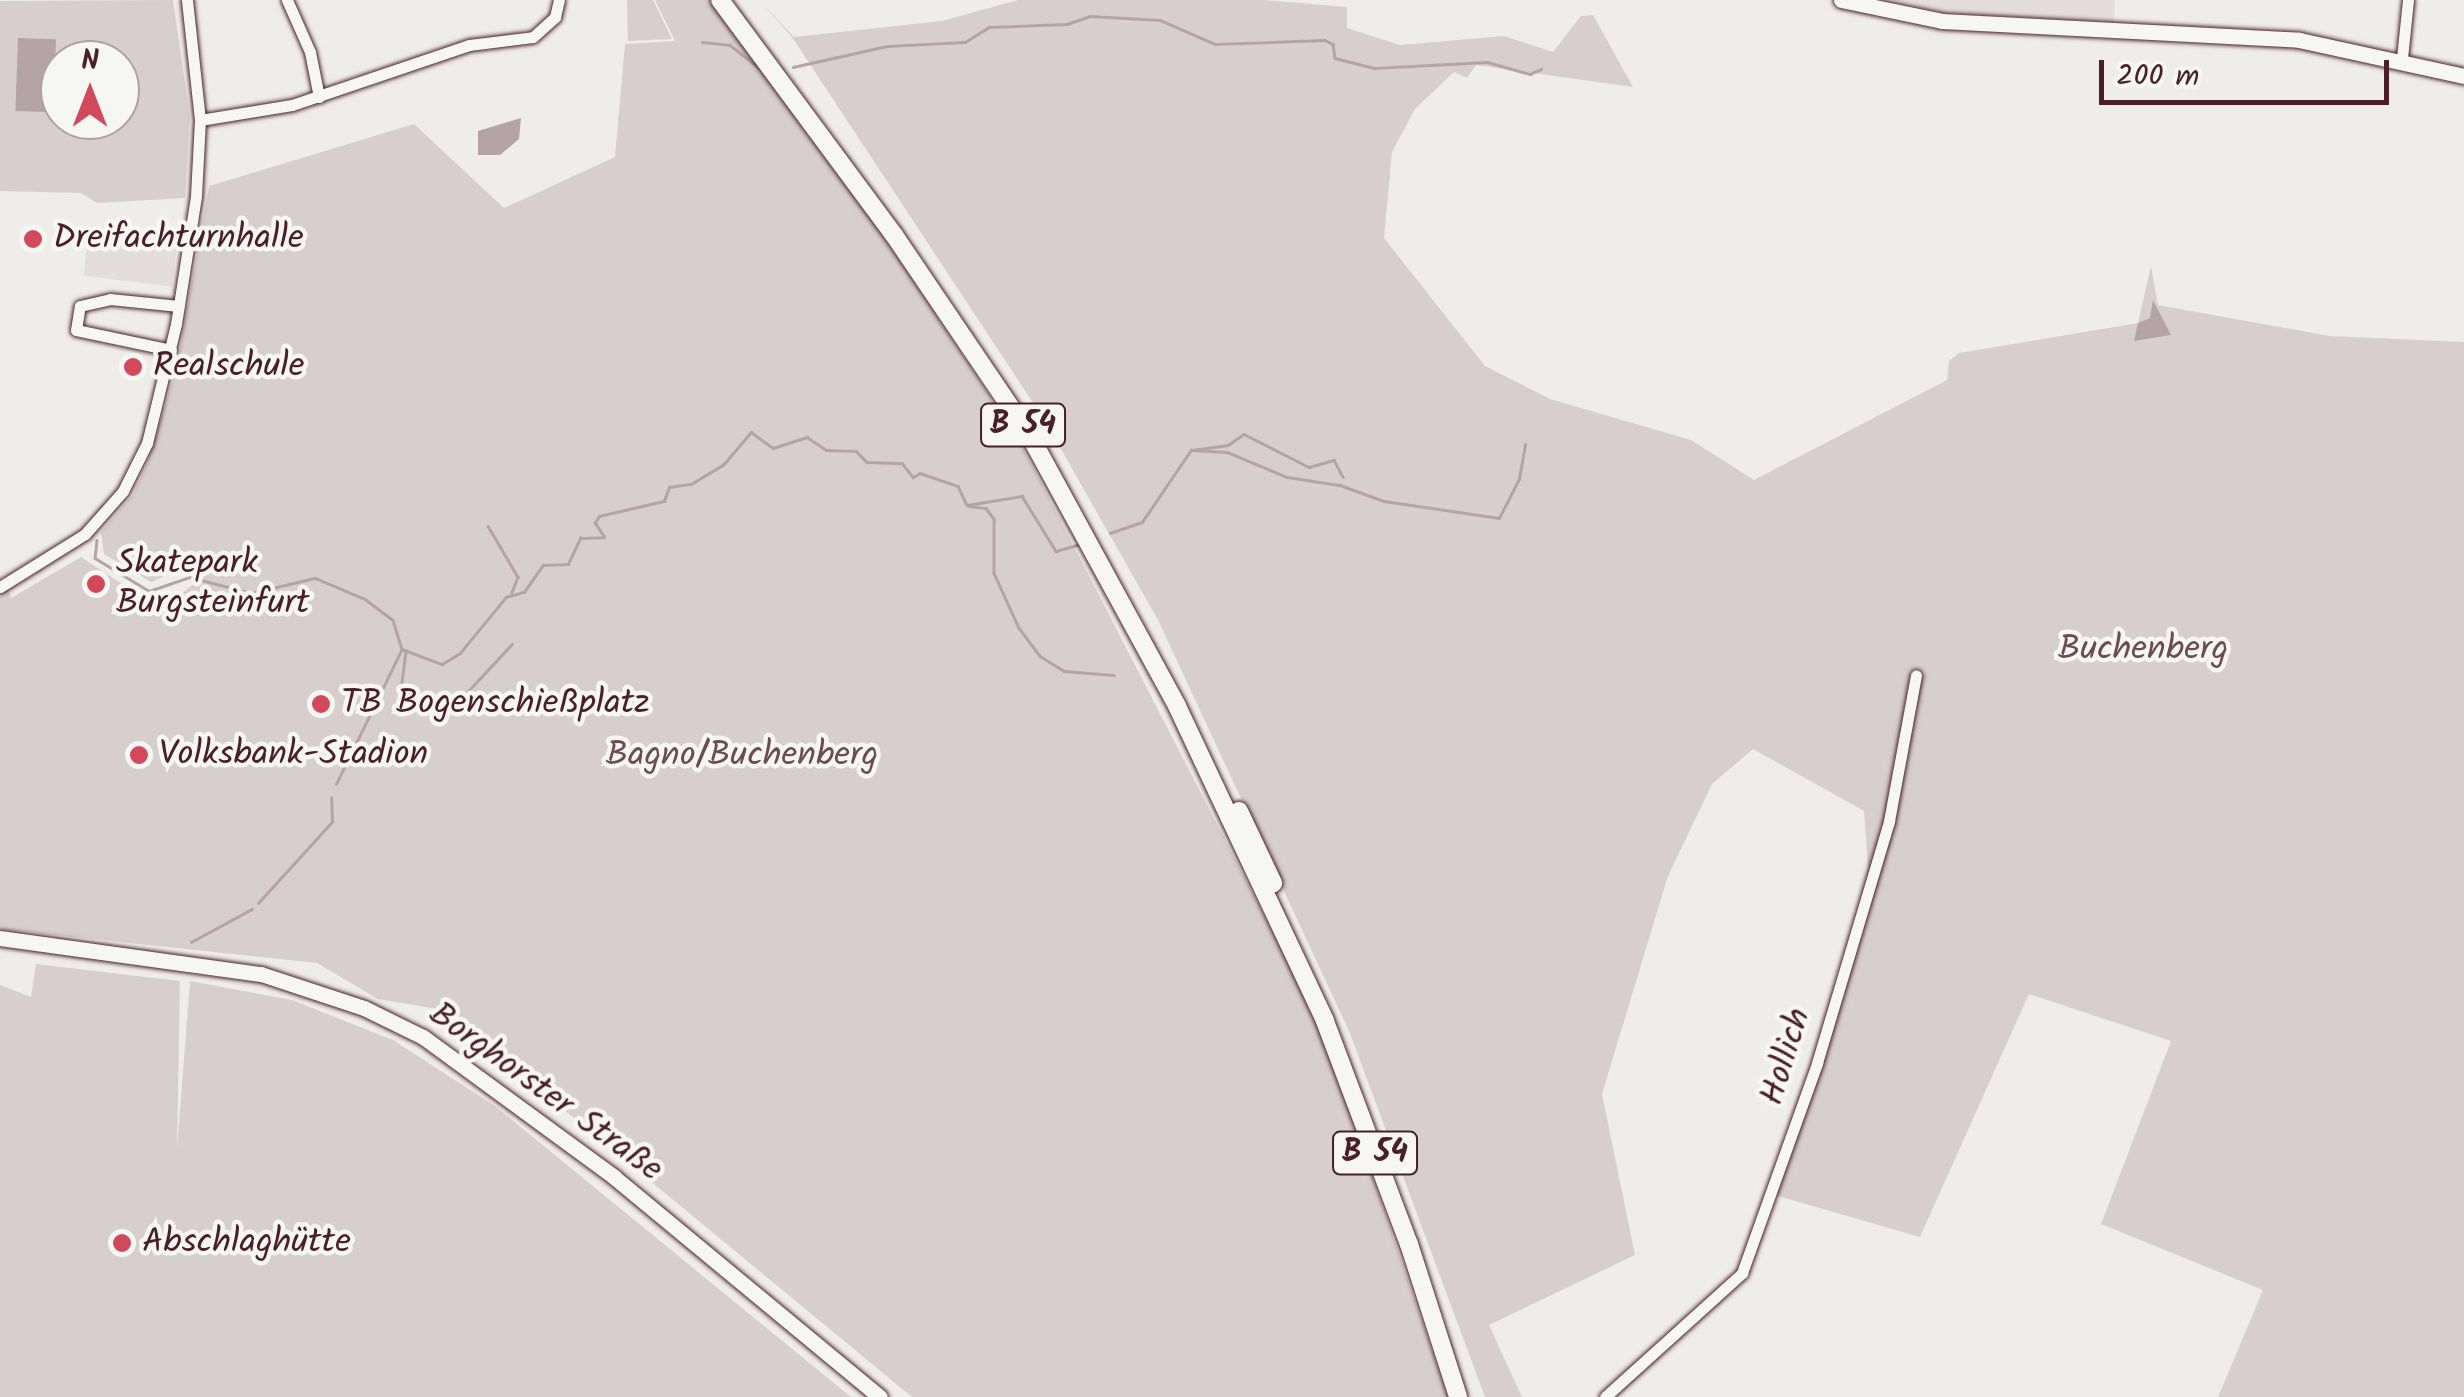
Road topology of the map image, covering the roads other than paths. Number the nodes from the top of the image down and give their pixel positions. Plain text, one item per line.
1 (187, 0) edge
2 (287, 0) edge
3 (559, 0) edge
4 (720, 0) edge
5 (734, 0) edge
6 (1840, 0) edge
7 (2408, 0) edge
8 (2402, 58) junction
9 (2464, 76) edge
10 (319, 96) junction
11 (200, 120) junction
12 (179, 306) junction
13 (171, 350) junction
14 (0, 586) edge
15 (1916, 675) dead end
16 (0, 938) edge
17 (880, 1397) edge
18 (1458, 1397) edge
19 (1468, 1397) edge
20 (1605, 1397) edge

1 - 11 street
2 - 10 street
3 - 10 street
4 - 18 highway, B 54
5 - 19 highway, B 54
6 - 8 main road
7 - 8 street
8 - 9 main road
10 - 11 street
11 - 12 street
12 - 13 street
12 - 13 street
13 - 14 street
15 - 20 street, Hollich
16 - 17 main road, Borghorster Straße

